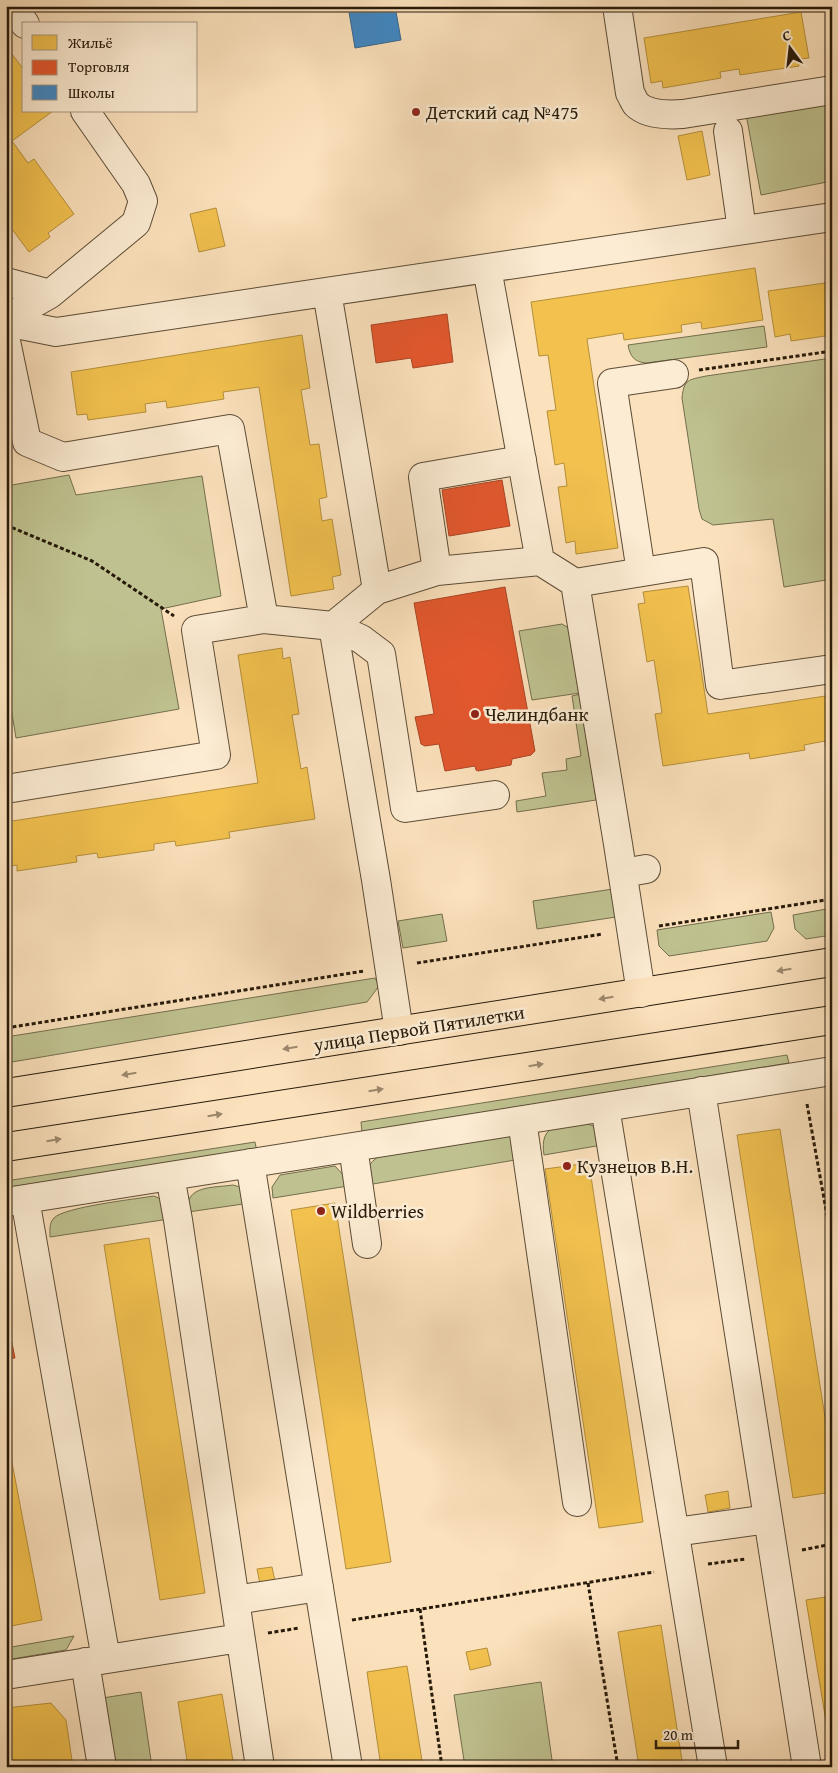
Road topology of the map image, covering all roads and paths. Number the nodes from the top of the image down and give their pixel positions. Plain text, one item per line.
1 (12, 6) edge
2 (617, 6) edge
3 (24, 22) edge
4 (832, 90) edge
5 (86, 112) edge
6 (728, 131) dead end
7 (832, 217) edge
8 (742, 230) junction
9 (487, 268) junction
10 (6, 282) edge
11 (326, 292) junction
12 (50, 294) junction
13 (6, 321) edge
14 (6, 342) edge
15 (832, 351) edge
16 (674, 374) joint
17 (522, 460) junction
18 (6, 525) edge
19 (540, 561) junction
20 (437, 571) junction
21 (642, 572) junction
22 (575, 583) junction
23 (377, 590) junction
24 (264, 619) junction
25 (333, 626) junction
26 (196, 630) junction
27 (832, 670) edge
28 (6, 789) edge
29 (495, 795) dead end
30 (832, 962) edge
31 (641, 993) junction
32 (832, 1020) edge
33 (399, 1031) junction
34 (832, 1071) edge
35 (803, 1075) junction
36 (701, 1091) junction
37 (6, 1094) edge
38 (605, 1107) junction
39 (522, 1120) junction
40 (6, 1147) edge
41 (353, 1147) junction
42 (250, 1163) junction
43 (170, 1176) junction
44 (16, 1200) edge
45 (832, 1243) edge
46 (367, 1244) dead end
47 (577, 1502) dead end
48 (768, 1519) junction
49 (675, 1532) junction
50 (832, 1544) edge
51 (774, 1555) junction
52 (680, 1568) junction
53 (588, 1582) junction
54 (319, 1587) junction
55 (235, 1600) junction
56 (420, 1609) junction
57 (325, 1624) junction
58 (240, 1638) junction
59 (95, 1661) junction
60 (6, 1675) edge
61 (102, 1767) edge
62 (260, 1767) edge
63 (348, 1767) edge
64 (442, 1767) edge
65 (618, 1767) edge
66 (713, 1767) edge
67 (807, 1767) edge

1 - 3 lane
2 - 4 lane
5 - 12 lane
6 - 8 lane
7 - 8 lane
8 - 9 lane
9 - 11 lane
9 - 17 lane
10 - 12 lane
11 - 13 lane
11 - 23 lane
12 - 13 lane
14 - 24 lane
15 - 16 path
16 - 21 lane
17 - 19 lane
17 - 20 lane
18 - 26 path
19 - 20 lane
19 - 22 lane
20 - 23 lane
21 - 22 lane
21 - 27 lane
22 - 31 lane
23 - 25 lane
24 - 25 lane
24 - 26 lane
25 - 29 lane
25 - 33 lane
26 - 28 lane
30 -> 31 main road, улица Первой Пятилетки
31 -> 33 main road, улица Первой Пятилетки
40 -> 32 main road
33 -> 37 main road, улица Первой Пятилетки
34 - 35 lane
35 - 36 lane
35 - 45 path
36 - 38 lane
36 - 48 lane
38 - 39 lane
38 - 49 lane
39 - 41 lane
39 - 47 lane
41 - 42 lane
41 - 46 lane
42 - 43 lane
42 - 54 lane
43 - 44 lane
43 - 55 lane
44 - 59 lane
48 - 49 lane
48 - 51 lane
49 - 52 lane
50 - 51 path
51 - 52 path
51 - 67 lane
52 - 53 path
52 - 66 lane
53 - 56 path
53 - 65 path
54 - 55 lane
54 - 57 lane
55 - 58 lane
56 - 57 path
56 - 64 path
57 - 58 path
57 - 63 lane
58 - 59 lane
58 - 62 lane
59 - 60 lane
59 - 61 lane

